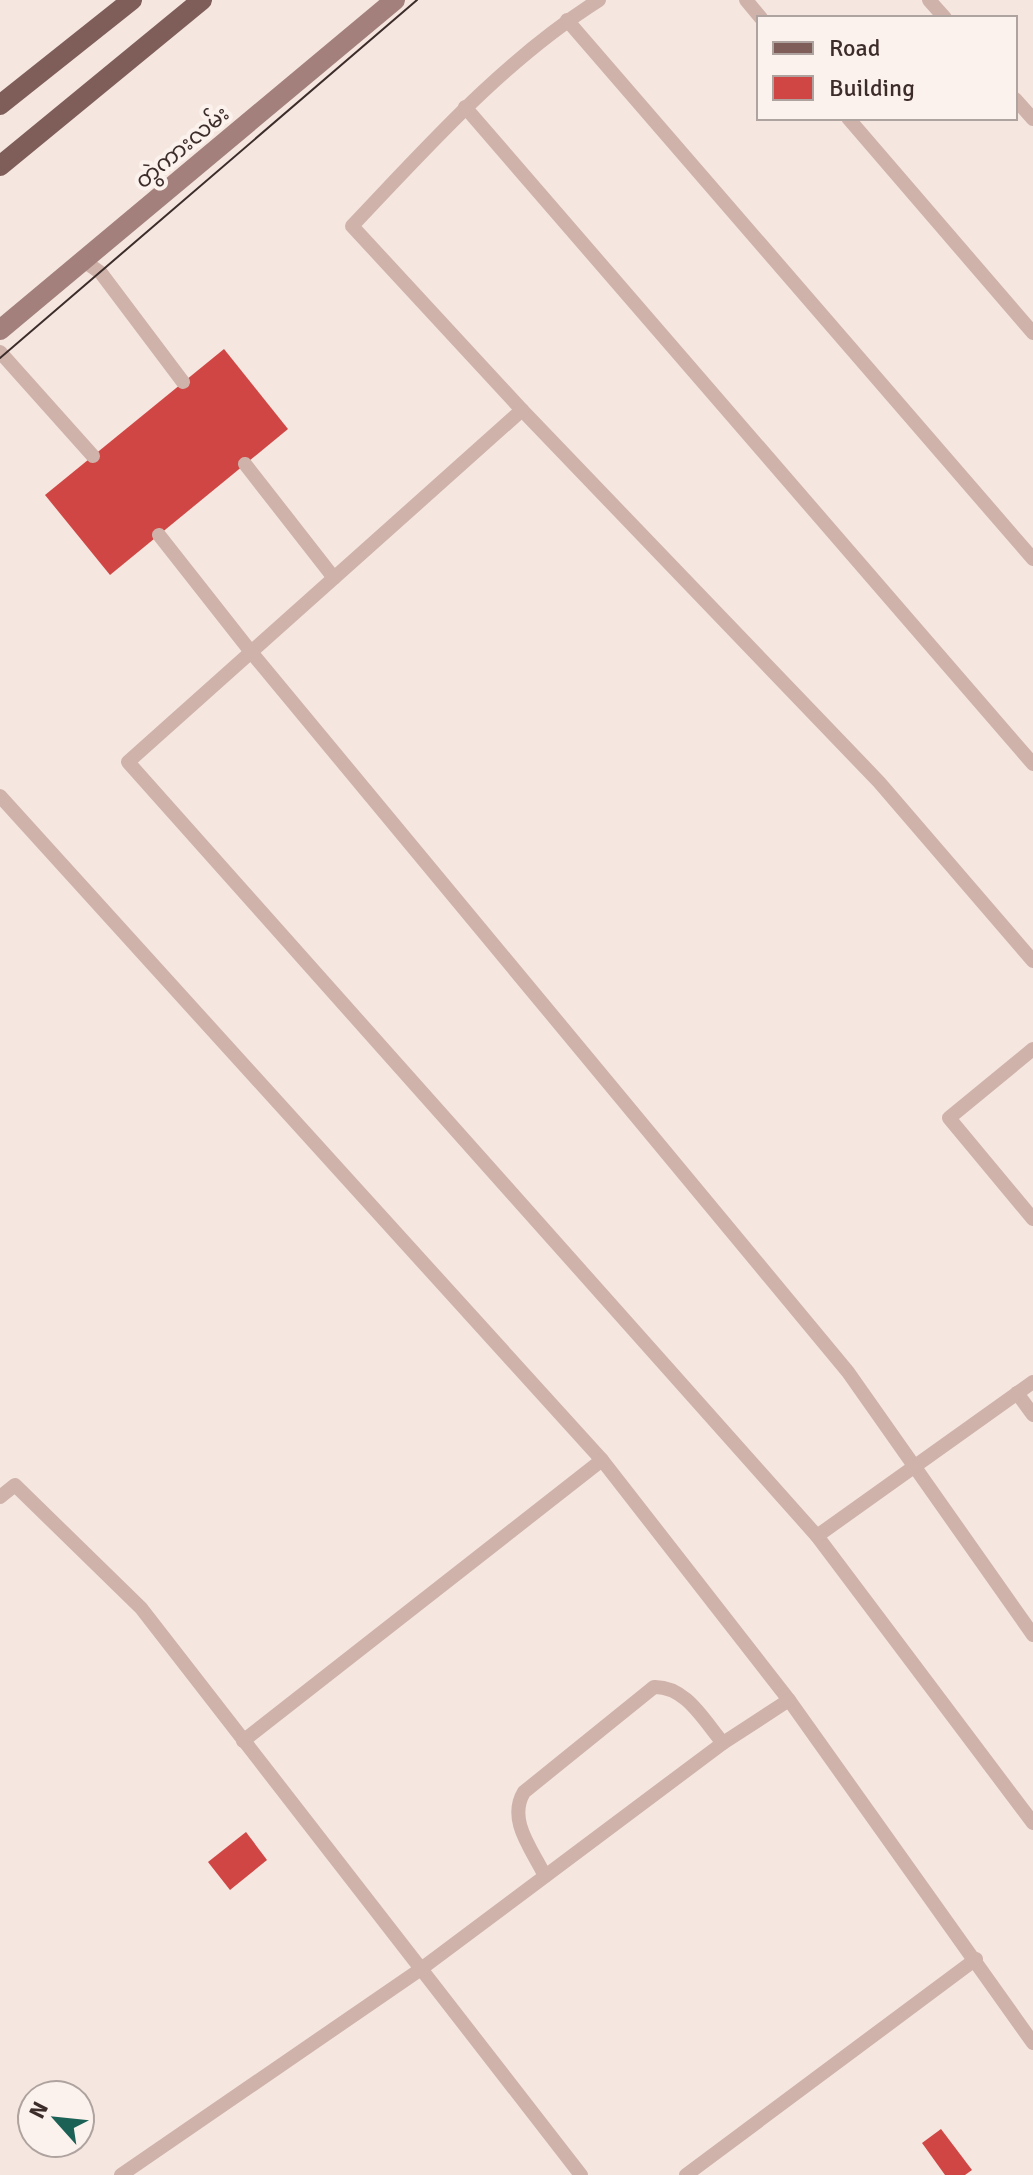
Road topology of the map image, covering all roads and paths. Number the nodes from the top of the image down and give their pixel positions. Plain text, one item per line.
1 (132, 0) edge
2 (202, 0) edge
3 (395, 0) edge
4 (599, 0) edge
5 (746, 0) edge
6 (929, 0) edge
7 (759, 16) edge
8 (943, 16) edge
9 (567, 20) junction
10 (1017, 101) edge
11 (0, 105) edge
12 (465, 107) junction
13 (1033, 119) edge
14 (850, 120) edge
15 (0, 166) edge
16 (84, 261) junction
17 (0, 330) edge
18 (1033, 333) edge
19 (0, 352) edge
20 (183, 382) dead end
21 (522, 410) junction
22 (93, 456) dead end
23 (245, 464) dead end
24 (159, 535) dead end
25 (1033, 559) edge
26 (334, 578) junction
27 (251, 652) junction
28 (1033, 764) edge
29 (0, 796) edge
30 (1033, 961) edge
31 (1033, 1049) edge
32 (1033, 1219) edge
33 (1033, 1382) edge
34 (1017, 1393) junction
35 (1033, 1415) edge
36 (602, 1460) junction
37 (914, 1467) junction
38 (0, 1497) edge
39 (817, 1536) junction
40 (1033, 1635) edge
41 (789, 1700) junction
42 (243, 1741) junction
43 (723, 1743) junction
44 (1033, 1823) edge
45 (545, 1876) junction
46 (976, 1959) junction
47 (421, 1969) junction
48 (1033, 2043) edge
49 (121, 2175) edge
50 (581, 2175) edge
51 (686, 2175) edge

1 - 11 main road
2 - 15 main road
3 - 16 main road, တွဲကားလမ်း
4 - 9 lane
5 - 7 lane
6 - 8 lane
9 - 12 lane
9 - 25 lane
10 - 13 lane
12 - 21 lane
12 - 28 lane
14 - 18 lane
16 - 17 main road, တွဲကားလမ်း
16 - 20 lane
19 - 22 lane
21 - 26 lane
21 - 30 lane
23 - 26 lane
24 - 27 lane
26 - 27 lane
27 - 37 lane
27 - 39 lane
29 - 36 lane
31 - 32 lane
33 - 34 lane
34 - 35 lane
34 - 37 lane
36 - 41 lane
36 - 42 lane
37 - 39 lane
37 - 40 lane
38 - 42 lane
39 - 44 lane
41 - 43 lane
41 - 46 lane
42 - 47 lane
43 - 45 lane
43 - 45 lane
45 - 47 lane
46 - 48 lane
46 - 51 lane
47 - 49 lane
47 - 50 lane

